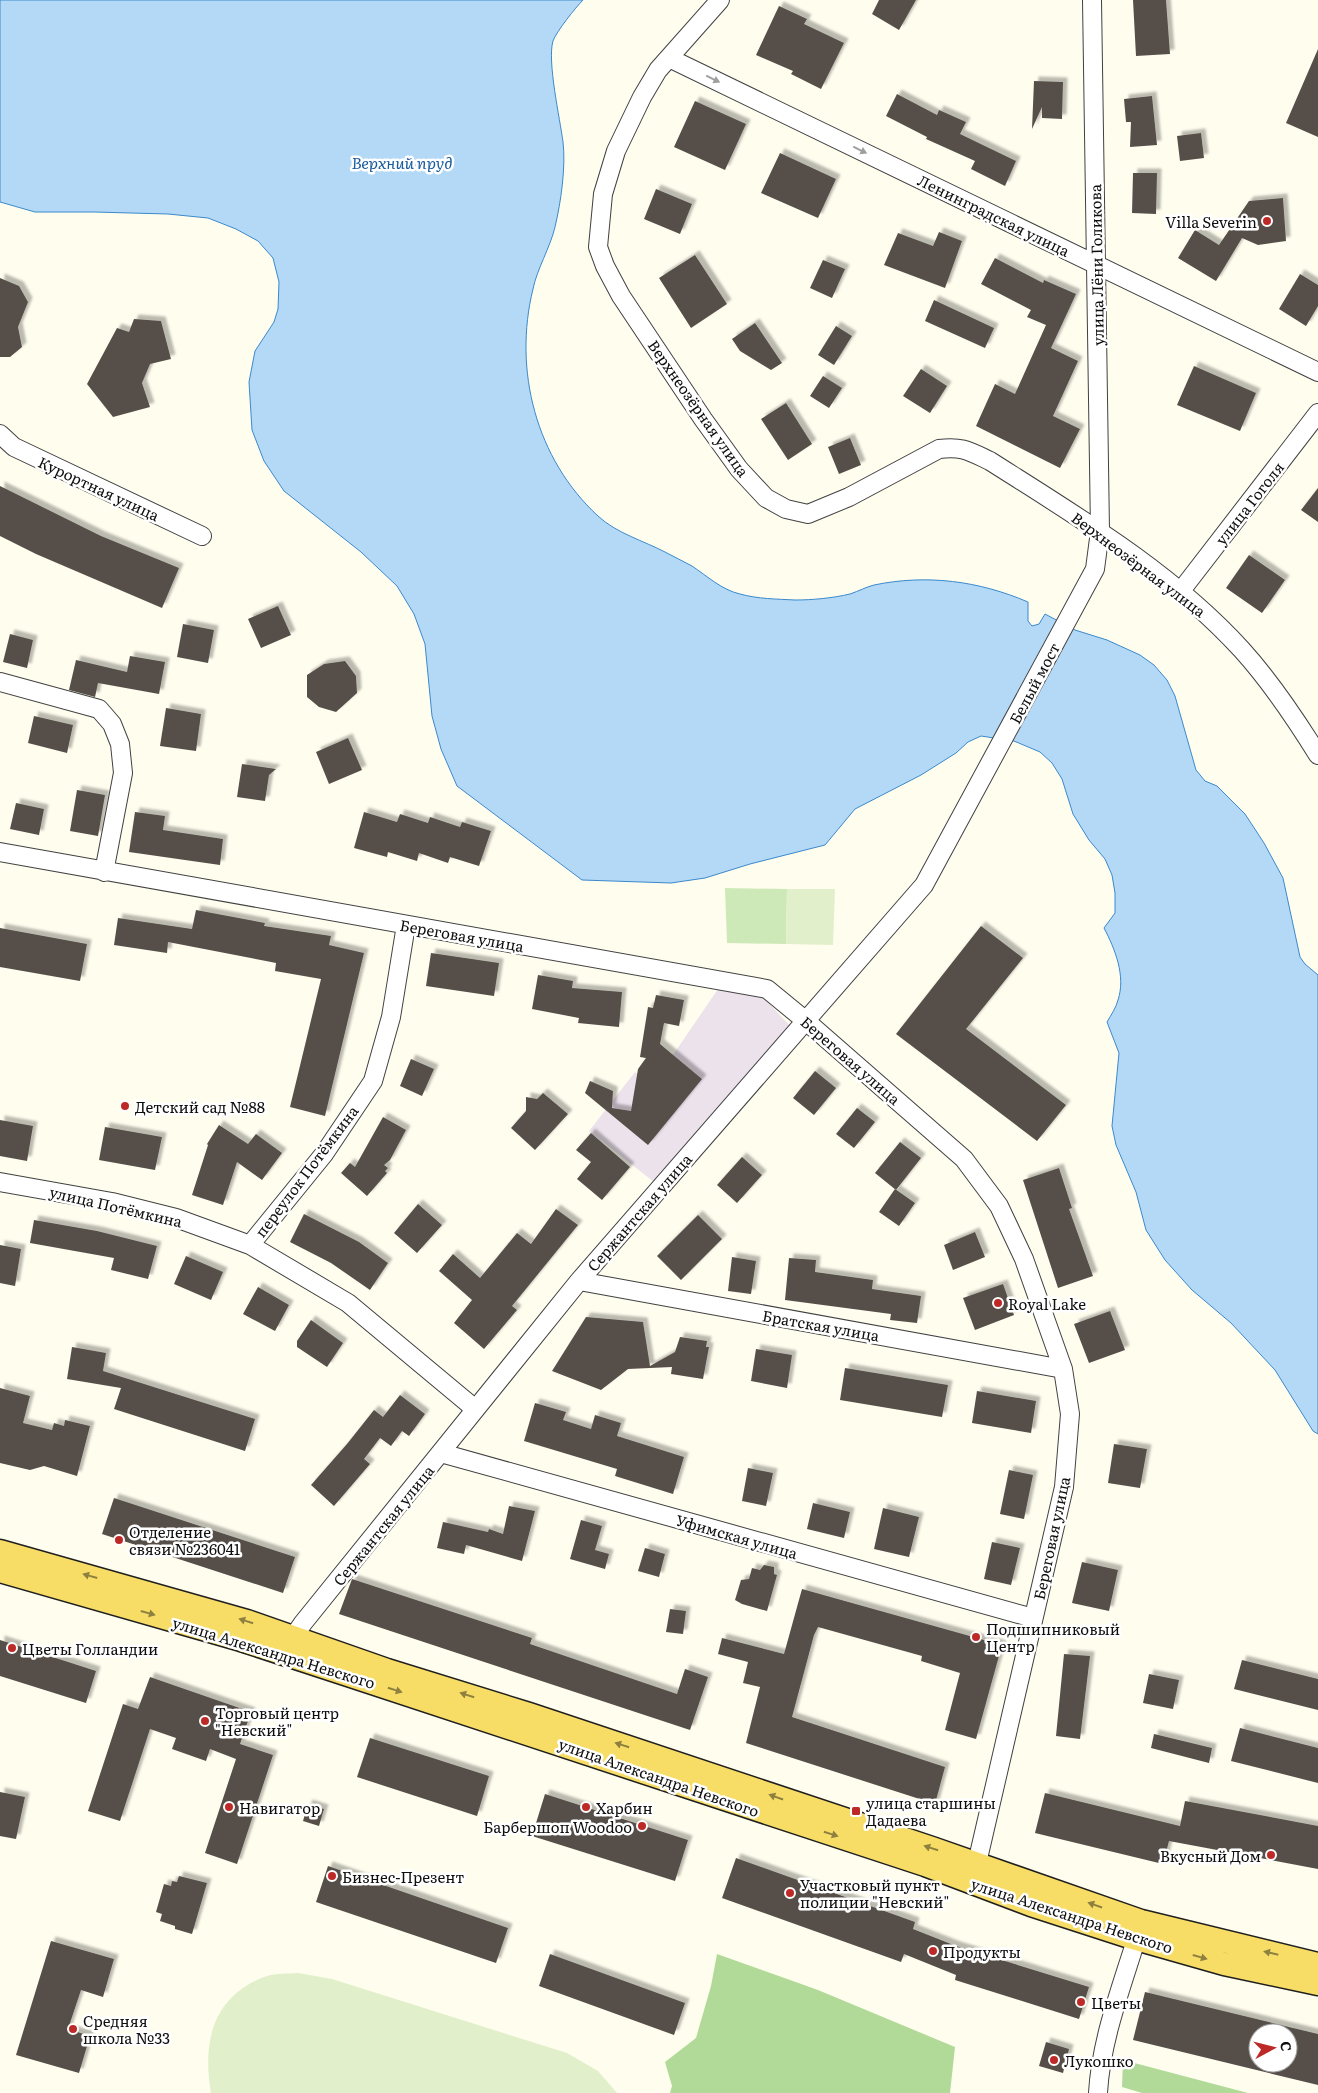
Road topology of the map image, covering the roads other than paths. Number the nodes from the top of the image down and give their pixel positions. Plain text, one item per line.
1 (720, 0) edge
2 (1092, 0) edge
3 (669, 58) junction
4 (1096, 264) junction
5 (1318, 372) edge
6 (1318, 414) edge
7 (0, 434) edge
8 (1100, 531) junction
9 (202, 536) dead end
10 (1180, 592) junction
11 (1078, 600) joint
12 (0, 682) edge
13 (1318, 755) edge
14 (989, 766) joint
15 (0, 852) edge
16 (104, 872) junction
17 (406, 925) junction
18 (806, 1021) junction
19 (0, 1182) edge
20 (250, 1245) junction
21 (579, 1281) junction
22 (1063, 1368) junction
23 (474, 1408) junction
24 (441, 1453) junction
25 (0, 1551) edge
26 (0, 1571) edge
27 (1033, 1618) junction
28 (287, 1646) junction
29 (977, 1864) junction
30 (1139, 1930) junction
31 (1318, 1964) edge
32 (1318, 1984) edge
33 (1098, 2093) edge

1 - 3 street, Верхнеозёрная улица
2 - 4 street, улица Лёни Голикова
3 -> 4 street, Ленинградская улица
3 - 8 street, Верхнеозёрная улица
4 - 5 street, Ленинградская улица
4 - 8 street, улица Лёни Голикова
6 - 10 street, улица Гоголя
7 - 9 street, Курортная улица
8 - 10 street, Верхнеозёрная улица
8 - 11 street, улица Лёни Голикова
10 - 13 street, Верхнеозёрная улица
11 - 14 street, Белый мост
12 - 16 street
14 - 18 street, Сержантская улица
15 - 16 street, Береговая улица
16 - 17 street, Береговая улица
17 - 18 street, Береговая улица
17 - 20 street, переулок Потёмкина
18 - 21 street, Сержантская улица
18 - 22 street, Береговая улица
19 - 20 street, улица Потёмкина
20 - 23 street, улица Потёмкина
21 - 22 street, Братская улица
21 - 23 street, Сержантская улица
22 - 27 street, Береговая улица
23 - 24 street, Сержантская улица
24 - 27 street, Уфимская улица
24 - 28 street, Сержантская улица
28 -> 25 main road, улица Александра Невского
26 -> 28 main road, улица Александра Невского
27 - 29 street, Береговая улица
29 -> 28 main road, улица Александра Невского
28 -> 30 main road, улица Александра Невского
30 -> 29 main road, улица Александра Невского
31 -> 30 main road, улица Александра Невского
30 -> 32 main road, улица Александра Невского
30 - 33 street

